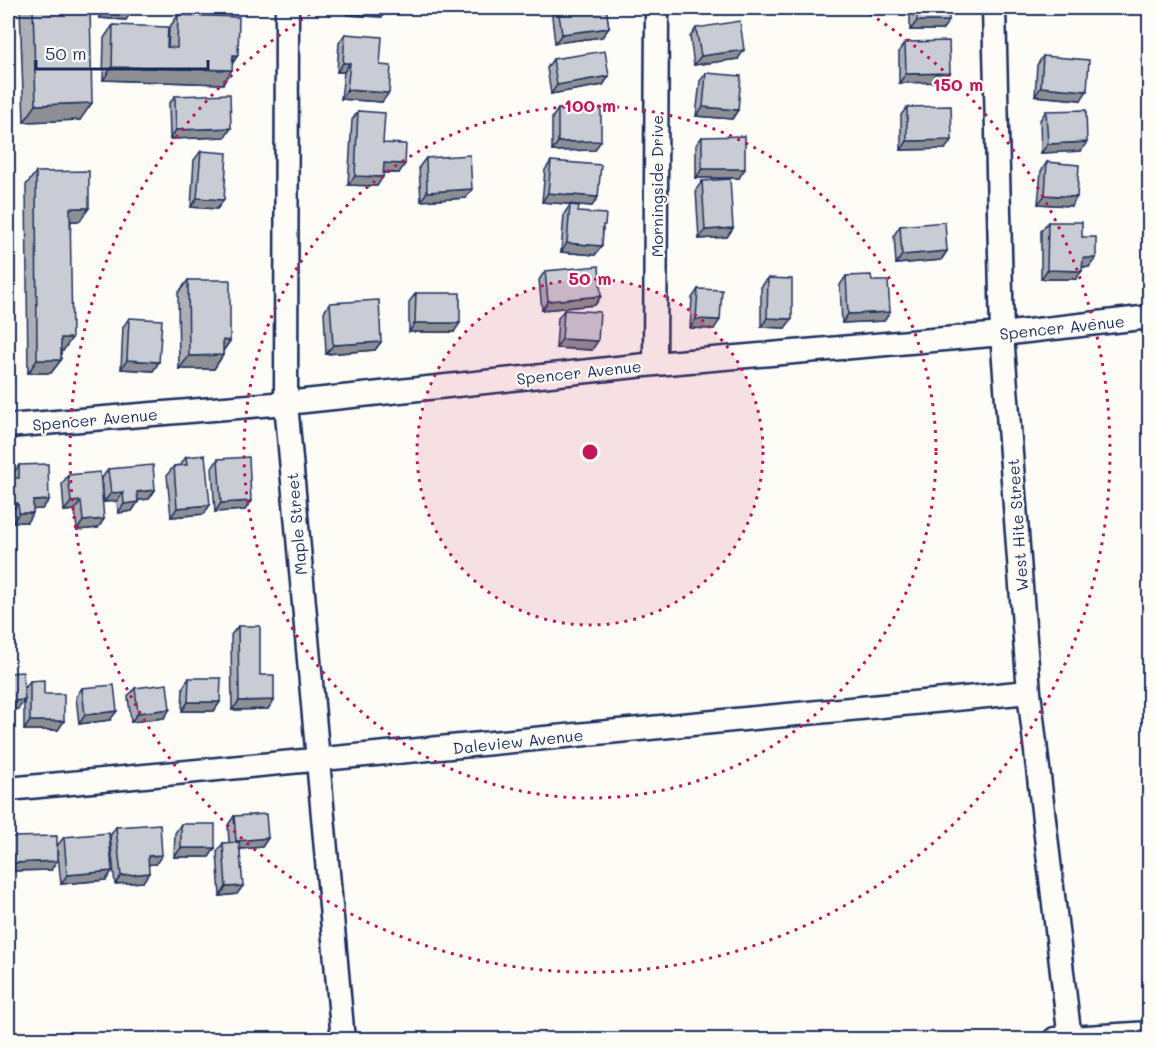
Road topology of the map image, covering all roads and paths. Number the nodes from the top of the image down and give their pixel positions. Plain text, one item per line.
1 (288, 8) edge
2 (657, 8) edge
3 (994, 8) edge
4 (1149, 317) edge
5 (1002, 334) junction
6 (655, 364) junction
7 (286, 403) junction
8 (8, 426) edge
9 (1029, 692) junction
10 (317, 760) junction
11 (8, 789) edge
12 (1149, 1033) edge
13 (1064, 1039) edge
14 (343, 1040) edge

1 - 7 street, Maple Street
2 - 6 street, Morningside Drive
3 - 5 street, West Hite Street
4 - 5 street, Spencer Avenue
5 - 6 street, Spencer Avenue
5 - 9 street, West Hite Street
6 - 7 street, Spencer Avenue
7 - 8 street, Spencer Avenue
7 - 10 street, Maple Street
9 - 10 street, Daleview Avenue
9 - 13 street, West Hite Street
10 - 11 street, Daleview Avenue
10 - 14 street, Maple Street
12 - 13 street

